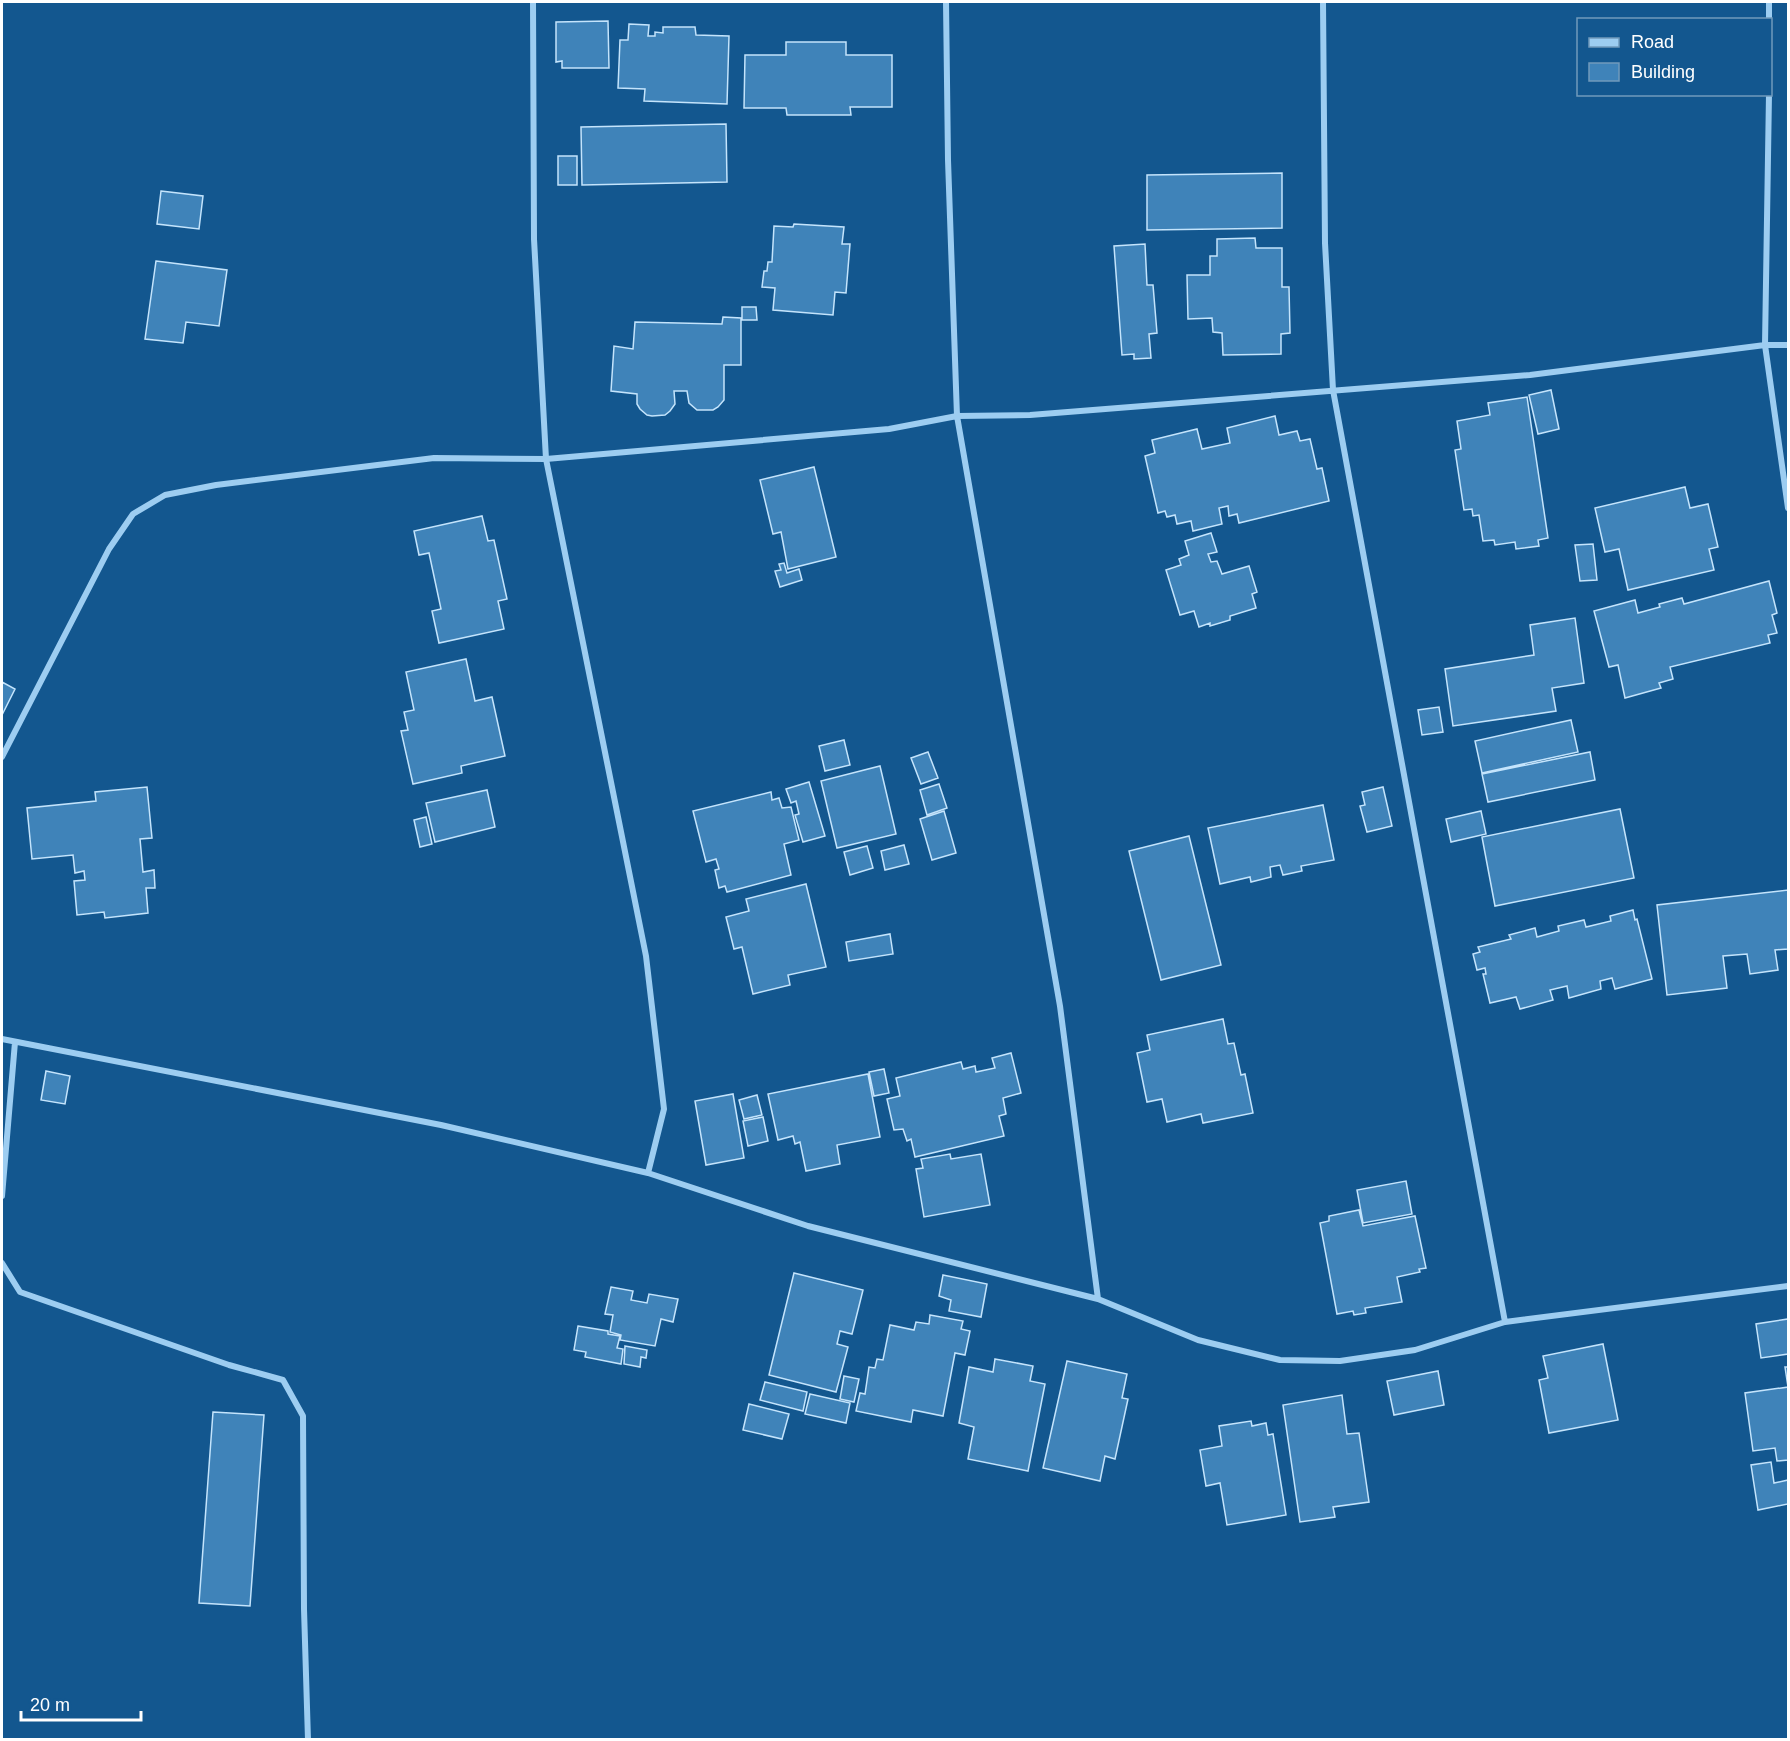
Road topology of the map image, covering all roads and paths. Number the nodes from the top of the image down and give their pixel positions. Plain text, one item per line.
1 (533, 2) edge
2 (946, 2) edge
3 (1323, 2) edge
4 (1769, 2) edge
5 (1769, 18) edge
6 (1769, 96) edge
7 (1765, 345) junction
8 (1788, 345) edge
9 (1332, 390) junction
10 (957, 416) junction
11 (546, 459) junction
12 (1788, 508) edge
13 (2, 757) edge
14 (2, 1040) edge
15 (15, 1042) junction
16 (648, 1173) junction
17 (2, 1196) edge
18 (2, 1263) edge
19 (1788, 1286) edge
20 (1098, 1299) junction
21 (1505, 1323) junction
22 (308, 1740) edge

1 - 11 street
2 - 10 street
3 - 9 street
4 - 5 street
6 - 7 street
7 - 8 street
7 - 9 street
7 - 12 street
9 - 10 street
9 - 21 street
10 - 11 street
10 - 20 street
11 - 13 street
11 - 16 street
14 - 15 street
15 - 16 street
15 - 17 street
16 - 20 street
18 - 22 street
19 - 21 street
20 - 21 street

